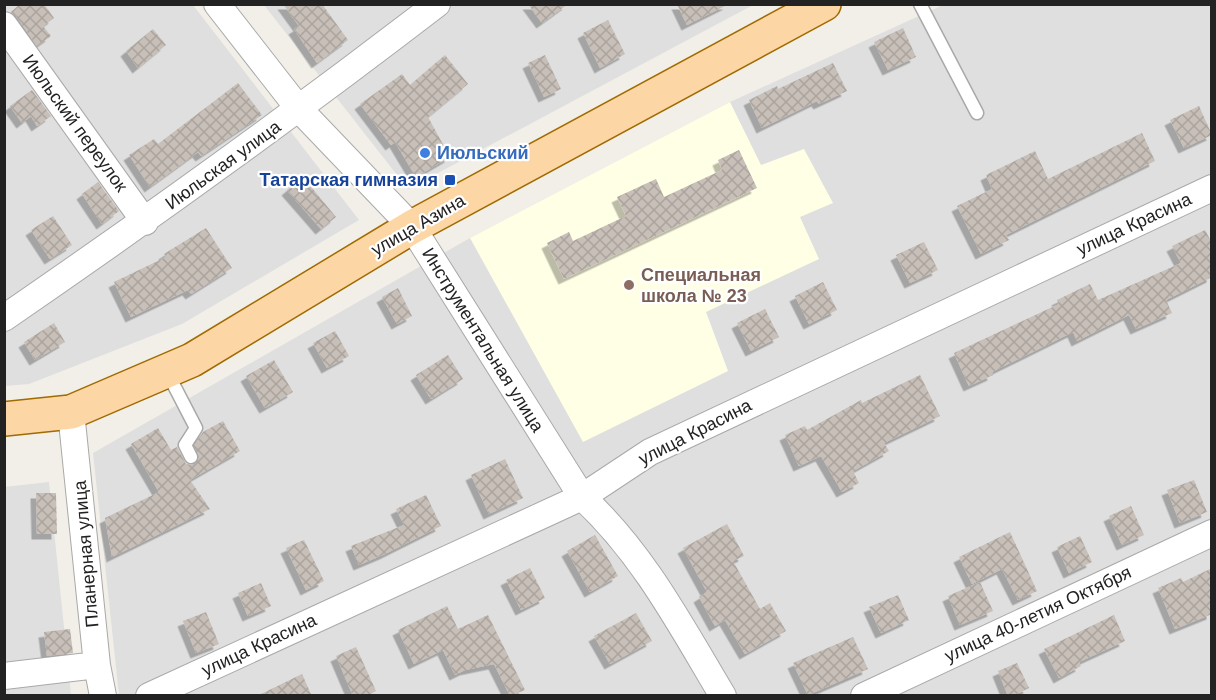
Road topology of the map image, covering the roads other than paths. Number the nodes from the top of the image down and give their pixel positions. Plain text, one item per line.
1 (217, 4) edge
2 (437, 4) edge
3 (824, 4) edge
4 (920, 4) edge
5 (4, 25) edge
6 (299, 109) junction
7 (977, 112) dead end
8 (1212, 188) edge
9 (145, 222) junction
10 (412, 227) junction
11 (4, 318) edge
12 (166, 371) junction
13 (71, 412) junction
14 (4, 419) edge
15 (191, 457) dead end
16 (582, 497) junction
17 (1212, 533) edge
18 (97, 666) junction
19 (4, 676) edge
20 (103, 696) edge
21 (149, 696) edge
22 (723, 696) edge
23 (864, 696) edge

1 - 6 street, Инструментальная улица
2 - 6 street, Июльская улица
3 - 10 main road, улица Азина
4 - 7 lane
5 - 9 street, Июльский переулок
6 - 9 street, Июльская улица
6 - 10 street, Инструментальная улица
8 - 16 street, улица Красина
9 - 11 street, Июльская улица
10 - 12 main road, улица Азина
10 - 16 street, Инструментальная улица
12 - 13 main road, улица Азина
12 - 15 lane
13 - 14 main road, улица Азина
13 - 18 street, Планерная улица
16 - 21 street, улица Красина
16 - 22 street, Инструментальная улица
17 - 23 street, улица 40-летия Октября
18 - 19 street
18 - 20 street, Планерная улица

